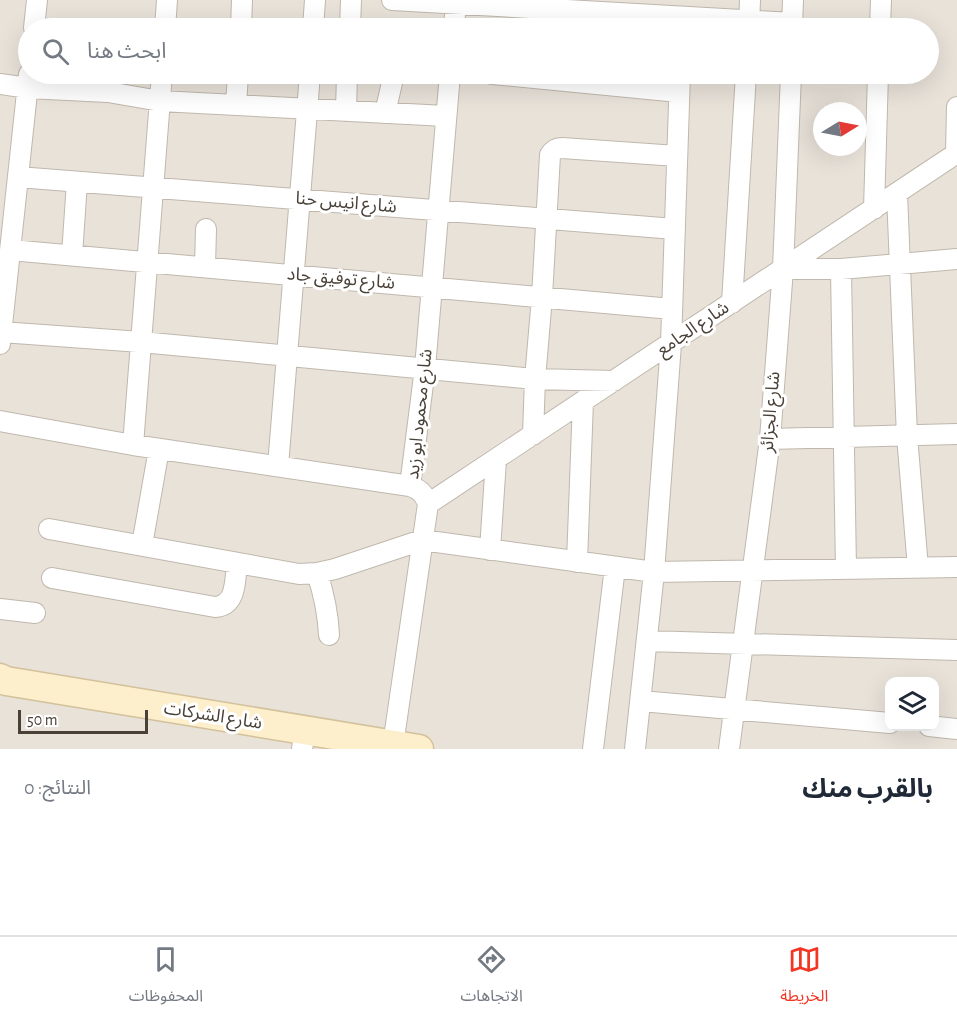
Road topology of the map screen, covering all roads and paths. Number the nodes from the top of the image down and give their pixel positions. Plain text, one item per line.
1 (37, 0) edge
2 (167, 0) edge
3 (243, 0) edge
4 (315, 0) edge
5 (351, 0) edge
6 (392, 0) edge
7 (750, 0) edge
8 (793, 0) edge
9 (881, 0) edge
10 (456, 2) edge
11 (682, 15) edge
12 (35, 18) edge
13 (166, 18) edge
14 (242, 18) edge
15 (314, 18) edge
16 (350, 18) edge
17 (454, 18) edge
18 (702, 18) edge
19 (749, 18) edge
20 (792, 18) edge
21 (880, 18) edge
22 (18, 81) edge
23 (0, 84) edge
24 (28, 84) edge
25 (111, 84) edge
26 (161, 84) edge
27 (237, 84) edge
28 (308, 84) edge
29 (347, 84) edge
30 (392, 84) edge
31 (449, 84) edge
32 (680, 84) edge
33 (745, 84) edge
34 (791, 84) edge
35 (878, 84) edge
36 (160, 101) junction
37 (236, 105) junction
38 (957, 107) edge
39 (307, 109) junction
40 (346, 111) junction
41 (385, 113) junction
42 (446, 116) junction
43 (956, 154) edge
44 (677, 156) junction
45 (18, 177) junction
46 (77, 182) junction
47 (152, 187) junction
48 (897, 194) junction
49 (299, 199) junction
50 (874, 209) junction
51 (438, 210) junction
52 (546, 218) junction
53 (206, 229) dead end
54 (675, 229) junction
55 (10, 250) junction
56 (72, 255) junction
57 (957, 259) edge
58 (148, 262) junction
59 (899, 264) junction
60 (205, 267) junction
61 (783, 269) junction
62 (841, 269) junction
63 (293, 275) junction
64 (432, 287) junction
65 (542, 297) junction
66 (732, 303) junction
67 (672, 309) junction
68 (1, 338) edge
69 (141, 342) junction
70 (671, 344) junction
71 (287, 355) junction
72 (425, 368) junction
73 (535, 379) junction
74 (614, 381) junction
75 (583, 401) junction
76 (0, 421) edge
77 (957, 434) edge
78 (532, 435) junction
79 (843, 436) junction
80 (907, 436) junction
81 (770, 439) junction
82 (133, 445) junction
83 (159, 449) junction
84 (495, 460) junction
85 (278, 466) junction
86 (410, 486) junction
87 (428, 504) junction
88 (49, 529) dead end
89 (422, 540) junction
90 (142, 545) junction
91 (490, 550) junction
92 (577, 562) junction
93 (237, 563) junction
94 (615, 567) junction
95 (957, 567) edge
96 (918, 568) junction
97 (846, 569) junction
98 (752, 571) junction
99 (654, 572) junction
100 (317, 573) junction
101 (52, 578) dead end
102 (0, 609) edge
103 (35, 612) dead end
104 (329, 635) dead end
105 (647, 641) junction
106 (743, 644) junction
107 (957, 650) edge
108 (2, 681) edge
109 (640, 701) junction
110 (734, 710) junction
111 (885, 723) edge
112 (939, 727) edge
113 (957, 729) edge
114 (304, 740) edge
115 (406, 747) edge
116 (593, 749) edge
117 (635, 749) edge
118 (729, 749) edge

1 - 12 street
2 - 13 street
3 - 14 street
4 - 15 street
5 - 16 street
6 - 10 street
7 - 19 street
8 - 20 street
9 - 21 street
10 - 11 street
10 - 17 street
11 - 18 street
22 - 23 street
24 - 45 street
25 - 36 street
26 - 36 street
27 - 37 street
28 - 39 street
29 - 40 street
30 - 41 street
31 - 42 street, شارع محمود ابو زيد
32 - 44 street
33 - 66 street
34 - 61 street, شارع الجزائر
35 - 50 street
36 - 37 street
36 - 47 street
37 - 39 street
38 - 43 street
39 - 40 street
39 - 49 street
40 - 41 street
41 - 42 street
42 - 51 street, شارع محمود ابو زيد
43 - 48 street, شارع الجامع
44 - 52 street
44 - 54 street
45 - 46 street, شارع انيس حنا
45 - 55 street
46 - 47 street, شارع انيس حنا
46 - 56 street
47 - 49 street, شارع انيس حنا
47 - 58 street
48 - 50 street, شارع الجامع
48 - 59 street
49 - 51 street, شارع انيس حنا
49 - 63 street
50 - 61 street, شارع الجامع
51 - 52 street, شارع انيس حنا
51 - 64 street, شارع محمود ابو زيد
52 - 54 street, شارع انيس حنا
52 - 65 street
53 - 60 street
54 - 67 street
55 - 56 street, شارع توفيق جاد
55 - 68 street
56 - 58 street, شارع توفيق جاد
57 - 59 street
58 - 60 street, شارع توفيق جاد
58 - 69 street
59 - 62 street
59 - 80 street
60 - 63 street, شارع توفيق جاد
61 - 62 street
61 - 66 street, شارع الجامع
61 - 81 street, شارع الجزائر
62 - 79 street
63 - 64 street, شارع توفيق جاد
63 - 71 street
64 - 65 street, شارع توفيق جاد
64 - 72 street, شارع محمود ابو زيد
65 - 67 street, شارع توفيق جاد
65 - 73 street
66 - 70 street, شارع الجامع
67 - 70 street
68 - 69 street
69 - 71 street
69 - 82 street
70 - 74 street, شارع الجامع
70 - 99 street
71 - 72 street
71 - 85 street
72 - 73 street
72 - 86 street, شارع محمود ابو زيد
73 - 74 street
73 - 78 street
74 - 75 street, شارع الجامع
75 - 78 street, شارع الجامع
75 - 92 street
76 - 82 street
77 - 80 street
78 - 84 street, شارع الجامع
79 - 80 street
79 - 81 street
79 - 97 street
80 - 96 street
81 - 98 street, شارع الجزائر
82 - 83 street
83 - 85 street
83 - 90 street
84 - 87 street, شارع الجامع
84 - 91 street
85 - 86 street
86 - 87 street, شارع محمود ابو زيد
87 - 89 street, شارع محمود ابو زيد
88 - 90 street
89 - 91 street
89 - 100 street
89 - 115 street, شارع محمود ابو زيد
90 - 93 street
91 - 92 street
92 - 94 street
93 - 100 street
93 - 101 street
94 - 99 street
94 - 116 street
95 - 96 street
96 - 97 street
97 - 98 street
98 - 99 street
98 - 106 street, شارع الجزائر
99 - 105 street
100 - 104 street
102 - 103 street
105 - 106 street
105 - 109 street
106 - 107 street
106 - 110 street, شارع الجزائر
108 - 114 main road, شارع الشركات
109 - 110 street
109 - 117 street
110 - 111 street
110 - 118 street, شارع الجزائر
112 - 113 street
114 - 115 main road, شارع الشركات

